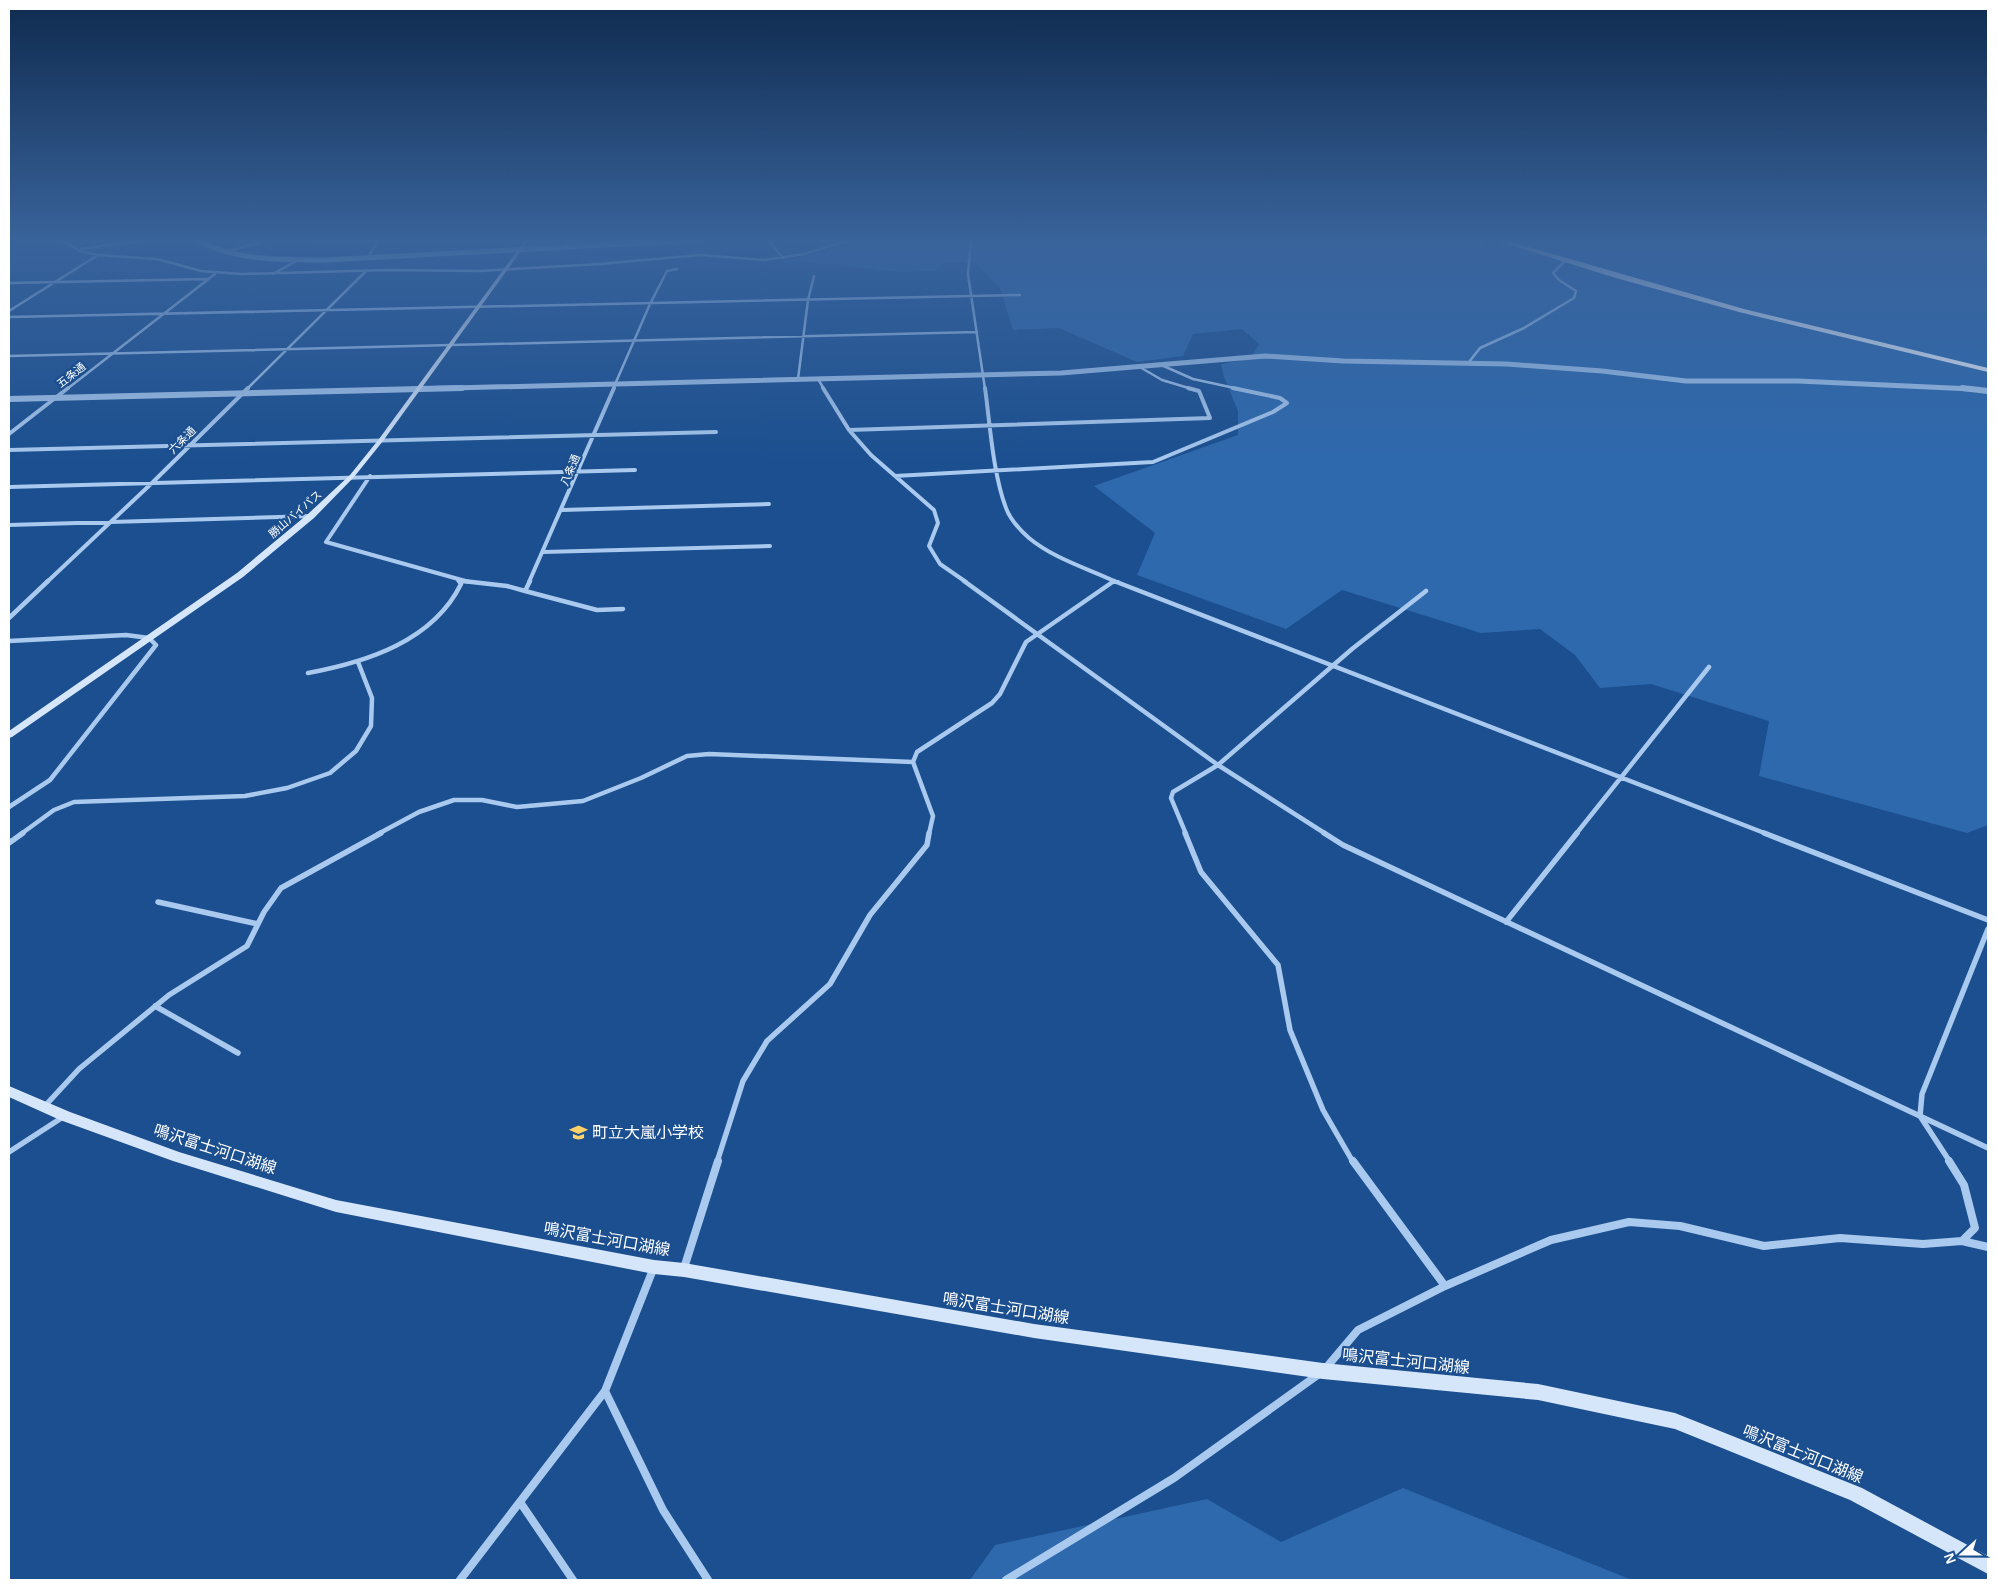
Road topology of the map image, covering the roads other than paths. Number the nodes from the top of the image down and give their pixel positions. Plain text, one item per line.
1 (98, 314) edge
2 (163, 314) edge
3 (323, 314) edge
4 (474, 314) edge
5 (645, 314) edge
6 (806, 314) edge
7 (975, 314) edge
8 (1547, 314) edge
9 (1756, 314) edge
10 (1774, 314) edge
11 (9, 317) edge
12 (978, 332) junction
13 (804, 336) junction
14 (633, 341) junction
15 (451, 345) junction
16 (287, 348) junction
17 (112, 354) junction
18 (9, 356) edge
19 (1469, 362) junction
20 (1158, 364) junction
21 (1988, 365) edge
22 (1138, 366) junction
23 (1988, 370) edge
24 (984, 375) junction
25 (818, 379) junction
26 (798, 380) junction
27 (616, 384) junction
28 (419, 389) junction
29 (1988, 391) edge
30 (240, 394) junction
31 (55, 398) junction
32 (9, 399) edge
33 (992, 424) junction
34 (849, 430) junction
35 (716, 432) dead end
36 (9, 434) edge
37 (594, 435) junction
38 (381, 440) junction
39 (190, 445) junction
40 (9, 450) edge
41 (635, 470) dead end
42 (997, 471) junction
43 (578, 472) junction
44 (352, 476) junction
45 (370, 476) junction
46 (895, 476) junction
47 (153, 482) junction
48 (9, 487) edge
49 (769, 504) dead end
50 (562, 510) junction
51 (312, 516) junction
52 (110, 523) junction
53 (9, 526) edge
54 (770, 546) dead end
55 (543, 552) junction
56 (458, 580) junction
57 (1114, 582) junction
58 (524, 591) junction
59 (1426, 591) dead end
60 (623, 609) dead end
61 (9, 618) edge
62 (1038, 634) junction
63 (149, 638) junction
64 (9, 641) edge
65 (358, 662) junction
66 (1332, 666) junction
67 (1709, 667) dead end
68 (308, 673) dead end
69 (9, 734) edge
70 (913, 762) junction
71 (1218, 765) junction
72 (1620, 778) junction
73 (9, 807) edge
74 (9, 843) edge
75 (158, 902) dead end
76 (1988, 920) edge
77 (1506, 922) junction
78 (258, 924) junction
79 (1988, 928) edge
80 (155, 1006) junction
81 (238, 1053) dead end
82 (9, 1091) edge
83 (43, 1107) junction
84 (65, 1116) junction
85 (1920, 1116) junction
86 (1988, 1148) edge
87 (9, 1152) edge
88 (1962, 1242) junction
89 (1988, 1247) edge
90 (654, 1267) junction
91 (684, 1270) junction
92 (1445, 1286) junction
93 (1323, 1371) junction
94 (605, 1392) junction
95 (520, 1502) junction
96 (1988, 1565) edge
97 (460, 1580) edge
98 (573, 1580) edge
99 (708, 1580) edge
100 (1006, 1580) edge

1 - 11 street
2 - 17 street, 五条通
3 - 16 street, 六条通
4 - 15 main road, 勝山バイパス
5 - 14 street, 八条通
6 - 13 street
7 - 12 street
8 - 19 street
9 - 23 highway
10 - 21 highway
12 - 13 street
12 - 24 street
13 - 14 street
13 - 26 street
14 - 15 street
14 - 27 street, 八条通
15 - 16 street
15 - 28 main road, 勝山バイパス
16 - 17 street
16 - 30 street, 六条通
17 - 18 street
17 - 31 street, 五条通
19 - 20 street
19 - 29 street
20 - 22 street
20 - 42 street
22 - 24 street
22 - 33 street
24 - 25 street
24 - 33 street
25 - 26 street
25 - 34 street
26 - 27 street
27 - 28 street
27 - 37 street, 八条通
28 - 30 street
28 - 38 main road, 勝山バイパス
30 - 31 street
30 - 39 street, 六条通
31 - 32 street
31 - 36 street, 五条通
33 - 34 street
33 - 42 street
34 - 46 street
35 - 37 street
37 - 38 street
37 - 43 street, 八条通
38 - 39 street
38 - 44 main road, 勝山バイパス
39 - 40 street
39 - 47 street, 六条通
41 - 43 street
42 - 46 street
42 - 57 street
43 - 45 street
43 - 50 street, 八条通
44 - 45 street
44 - 47 street
44 - 51 main road, 勝山バイパス
45 - 56 street
46 - 62 street
47 - 48 street
47 - 52 street, 六条通
49 - 50 street
50 - 55 street, 八条通
51 - 52 street
51 - 63 main road, 勝山バイパス
52 - 53 street
52 - 61 street, 六条通
54 - 55 street
55 - 58 street, 八条通
56 - 58 street
56 - 65 street
57 - 62 street
57 - 66 street
58 - 60 street
59 - 66 street
62 - 70 street
62 - 71 street
63 - 64 street
63 - 69 main road, 勝山バイパス
63 - 73 street
65 - 68 street
65 - 74 street
66 - 71 street
66 - 72 street
67 - 72 street
70 - 78 street
70 - 91 street
71 - 77 street
71 - 92 street
72 - 76 street
72 - 77 street
75 - 78 street
77 - 85 street
78 - 80 street
79 - 85 street
80 - 81 street
80 - 83 street
82 - 83 main road, 鳴沢富士河口湖線
83 - 84 main road, 鳴沢富士河口湖線
84 - 87 street
84 - 90 main road, 鳴沢富士河口湖線
85 - 86 street
85 - 88 street
88 - 89 street
88 - 92 street
90 - 91 main road, 鳴沢富士河口湖線
90 - 94 street
91 - 93 main road, 鳴沢富士河口湖線
92 - 93 street
93 - 96 main road, 鳴沢富士河口湖線
93 - 100 street
94 - 95 street
94 - 99 street
95 - 97 street
95 - 98 street

